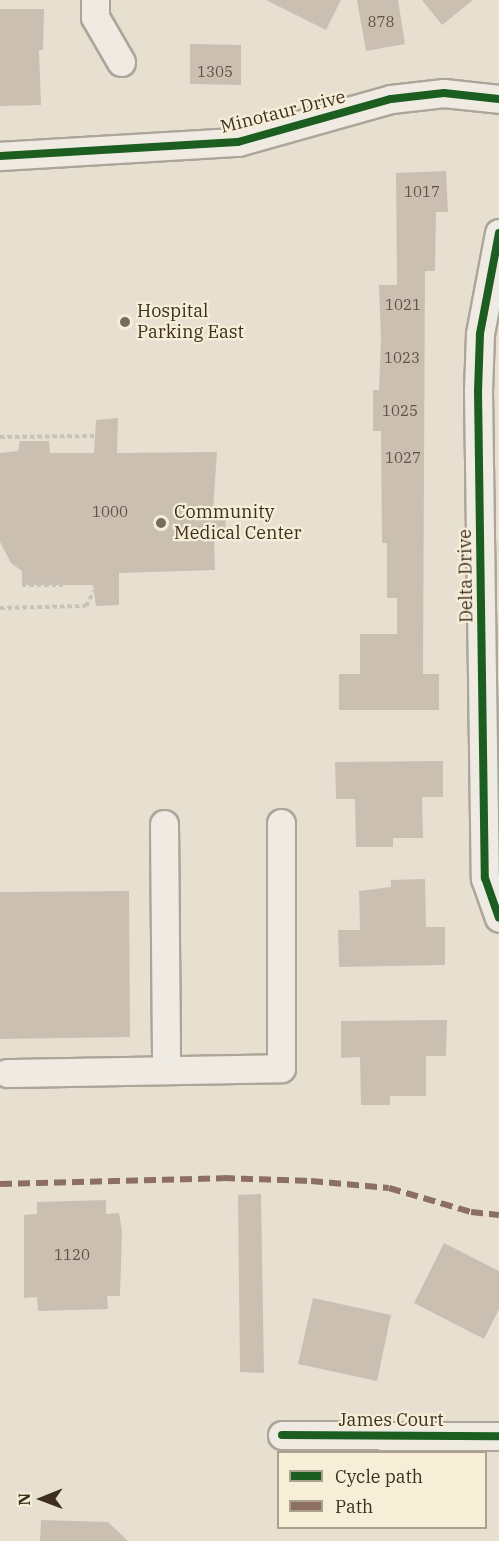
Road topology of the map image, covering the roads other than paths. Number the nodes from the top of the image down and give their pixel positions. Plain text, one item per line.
1 (95, 0) edge
2 (121, 62) dead end
3 (499, 99) edge
4 (0, 156) edge
5 (498, 249) edge
6 (281, 823) dead end
7 (164, 824) dead end
8 (499, 918) edge
9 (166, 1070) junction
10 (7, 1073) dead end
11 (282, 1435) dead end
12 (499, 1436) edge

1 - 2 street
3 - 4 street, Minotaur Drive
5 - 8 street, Delta Drive
6 - 9 street
7 - 9 street
9 - 10 street
11 - 12 street, James Court

